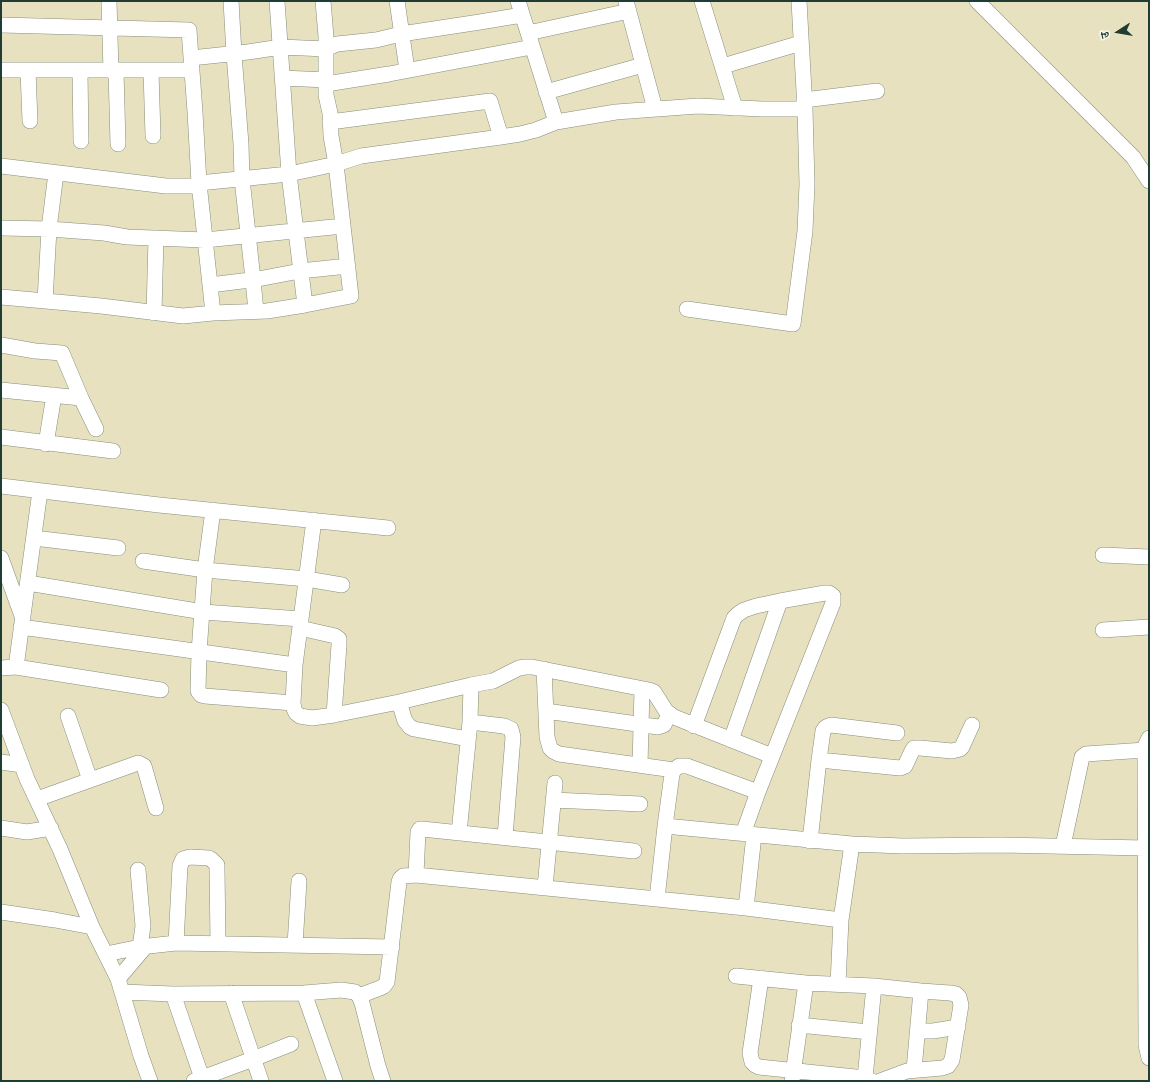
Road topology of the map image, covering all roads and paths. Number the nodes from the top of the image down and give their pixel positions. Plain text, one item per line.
1 (109, 1) edge
2 (231, 1) edge
3 (277, 1) edge
4 (323, 1) edge
5 (397, 1) edge
6 (702, 1) edge
7 (799, 1) edge
8 (977, 1) edge
9 (627, 6) edge
10 (520, 8) edge
11 (1, 25) edge
12 (110, 28) junction
13 (401, 34) junction
14 (530, 40) junction
15 (801, 43) junction
16 (280, 47) junction
17 (326, 49) junction
18 (234, 54) junction
19 (191, 64) junction
20 (643, 65) junction
21 (723, 66) junction
22 (1, 70) edge
23 (407, 70) junction
24 (28, 71) junction
25 (80, 71) junction
26 (113, 71) junction
27 (150, 71) junction
28 (283, 78) junction
29 (326, 82) junction
30 (877, 91) dead end
31 (546, 92) junction
32 (805, 104) junction
33 (735, 108) junction
34 (655, 109) junction
35 (30, 121) dead end
36 (330, 122) junction
37 (556, 122) junction
38 (153, 136) dead end
39 (501, 137) junction
40 (81, 141) dead end
41 (118, 144) dead end
42 (336, 164) junction
43 (1, 166) edge
44 (56, 173) junction
45 (288, 174) junction
46 (242, 179) junction
47 (1149, 180) edge
48 (199, 184) junction
49 (343, 226) junction
50 (1, 228) edge
51 (49, 229) junction
52 (295, 231) junction
53 (248, 235) junction
54 (156, 238) junction
55 (205, 240) junction
56 (348, 266) junction
57 (300, 271) junction
58 (253, 280) junction
59 (210, 285) junction
60 (1, 298) edge
61 (45, 301) junction
62 (305, 305) junction
63 (687, 309) dead end
64 (256, 311) junction
65 (154, 313) junction
66 (213, 313) junction
67 (1, 345) edge
68 (1, 390) edge
69 (54, 395) junction
70 (81, 398) junction
71 (96, 429) dead end
72 (1, 437) edge
73 (46, 444) junction
74 (113, 451) dead end
75 (1, 486) edge
76 (40, 491) junction
77 (212, 510) junction
78 (314, 520) junction
79 (388, 528) dead end
80 (34, 538) junction
81 (118, 548) dead end
82 (1103, 555) dead end
83 (1149, 557) edge
84 (1, 558) edge
85 (143, 561) dead end
86 (205, 570) junction
87 (306, 579) junction
88 (28, 583) junction
89 (342, 586) dead end
90 (780, 601) junction
91 (203, 612) junction
92 (22, 623) junction
93 (301, 624) junction
94 (1149, 627) edge
95 (1103, 630) dead end
96 (199, 652) junction
97 (295, 665) junction
98 (8, 668) edge
99 (544, 669) junction
100 (471, 685) junction
101 (642, 689) junction
102 (161, 690) dead end
103 (399, 702) junction
104 (293, 703) junction
105 (1, 710) edge
106 (546, 711) junction
107 (669, 714) junction
108 (334, 715) junction
109 (68, 716) dead end
110 (470, 722) junction
111 (972, 725) dead end
112 (642, 726) junction
113 (694, 726) junction
114 (897, 733) dead end
115 (468, 739) junction
116 (731, 740) junction
117 (1147, 744) edge
118 (772, 756) junction
119 (819, 760) junction
120 (1, 762) edge
121 (22, 765) junction
122 (640, 765) junction
123 (674, 770) junction
124 (90, 780) junction
125 (555, 783) dead end
126 (758, 792) junction
127 (37, 798) junction
128 (553, 800) junction
129 (640, 804) dead end
130 (156, 808) dead end
131 (665, 826) junction
132 (1, 828) edge
133 (51, 828) junction
134 (459, 833) junction
135 (749, 835) junction
136 (504, 837) junction
137 (810, 841) junction
138 (549, 842) junction
139 (852, 844) junction
140 (1063, 846) junction
141 (1145, 848) junction
142 (634, 851) dead end
143 (138, 870) dead end
144 (416, 875) junction
145 (299, 881) dead end
146 (545, 887) junction
147 (657, 899) junction
148 (746, 908) junction
149 (1, 912) edge
150 (841, 920) junction
151 (92, 927) junction
152 (176, 943) junction
153 (218, 943) junction
154 (295, 945) junction
155 (143, 946) junction
156 (392, 947) junction
157 (106, 954) junction
158 (736, 976) dead end
159 (761, 978) junction
160 (806, 983) junction
161 (838, 984) junction
162 (120, 986) junction
163 (874, 986) junction
164 (921, 991) junction
165 (231, 993) junction
166 (304, 993) junction
167 (173, 994) junction
168 (359, 996) junction
169 (799, 1025) junction
170 (958, 1027) junction
171 (918, 1031) junction
172 (869, 1032) junction
173 (291, 1044) dead end
174 (1148, 1052) edge
175 (253, 1059) junction
176 (914, 1070) junction
177 (792, 1075) edge
178 (868, 1079) edge
179 (200, 1080) edge
180 (150, 1081) edge
181 (261, 1081) edge
182 (335, 1081) edge
183 (383, 1081) edge
184 (880, 1081) edge

1 - 12 street
2 - 18 street
3 - 16 street
4 - 17 street
5 - 13 street
6 - 21 street
7 - 15 street
8 - 47 street
9 - 14 street
9 - 20 street
10 - 13 street
10 - 14 street
11 - 12 street
12 - 19 street
12 - 26 street
13 - 17 street
13 - 23 street
14 - 23 street
14 - 31 street
15 - 21 street
15 - 32 street
16 - 17 street
16 - 18 street
16 - 28 street
17 - 29 street
18 - 19 street
18 - 46 street
19 - 27 street
19 - 48 street
20 - 31 street
20 - 34 street
21 - 33 street
22 - 24 street
23 - 29 street
24 - 25 street
24 - 35 street
25 - 26 street
25 - 40 street
26 - 27 street
26 - 41 street
27 - 38 street
28 - 29 street
28 - 45 street
29 - 36 street
30 - 32 street
31 - 37 street
32 - 33 street
32 - 63 street
33 - 34 street
34 - 37 street
36 - 39 street
36 - 42 street
37 - 39 street
39 - 42 street
42 - 45 street
42 - 49 street
43 - 44 street
44 - 48 street
44 - 51 street
45 - 46 street
45 - 52 street
46 - 48 street
46 - 53 street
48 - 55 street
49 - 52 street
49 - 56 street
50 - 51 street
51 - 54 street
51 - 61 street
52 - 53 street
52 - 57 street
53 - 55 street
53 - 58 street
54 - 55 street
54 - 65 street
55 - 59 street
56 - 57 street
56 - 62 street
57 - 58 street
57 - 62 street
58 - 59 street
58 - 64 street
59 - 66 street
60 - 61 street
61 - 65 street
62 - 64 street
64 - 66 street
65 - 66 street
67 - 70 street
68 - 69 street
69 - 70 street
69 - 73 street
70 - 71 street
72 - 73 street
73 - 74 street
75 - 76 street
76 - 77 street
76 - 80 street
77 - 78 street
77 - 86 street
78 - 79 street
78 - 87 street
80 - 81 street
80 - 88 street
82 - 83 street
84 - 92 street
85 - 86 street
86 - 87 street
86 - 91 street
87 - 89 street
87 - 93 street
88 - 91 street
88 - 92 street
90 - 113 street
90 - 116 street
90 - 118 street
91 - 93 street
91 - 96 street
92 - 96 street
92 - 98 street
93 - 97 street
93 - 108 street
94 - 95 street
96 - 97 street
96 - 104 street
97 - 104 street
98 - 102 street
99 - 100 street
99 - 101 street
99 - 106 street
100 - 103 street
100 - 110 street
101 - 107 street
101 - 112 street
103 - 108 street
103 - 115 street
104 - 108 street
105 - 121 street
106 - 112 street
106 - 122 street
107 - 112 street
107 - 113 street
109 - 124 street
110 - 115 street
110 - 136 street
111 - 119 street
112 - 122 street
113 - 116 street
114 - 119 street
115 - 134 street
116 - 118 street
117 - 140 street
117 - 141 street
118 - 126 street
119 - 137 street
120 - 121 street
121 - 127 street
122 - 123 street
123 - 126 street
123 - 131 street
124 - 127 street
124 - 130 street
125 - 128 street
126 - 135 street
127 - 133 street
128 - 129 street
128 - 138 street
131 - 135 street
131 - 147 street
132 - 133 street
133 - 151 street
134 - 136 street
134 - 144 street
135 - 137 street
135 - 148 street
136 - 138 street
137 - 139 street
138 - 142 street
138 - 146 street
139 - 140 street
139 - 150 street
140 - 141 street
141 - 174 street
143 - 155 street
144 - 146 street
144 - 156 street
145 - 154 street
146 - 147 street
147 - 148 street
148 - 150 street
149 - 151 street
150 - 161 street
151 - 157 street
152 - 153 street
152 - 153 street
152 - 155 street
153 - 154 street
154 - 156 street
155 - 157 street
155 - 162 street
156 - 168 street
157 - 162 street
158 - 159 street
159 - 160 street
159 - 177 street
160 - 161 street
160 - 169 street
161 - 163 street
162 - 167 street
162 - 180 street
163 - 164 street
163 - 172 street
164 - 170 street
164 - 171 street
165 - 166 street
165 - 167 street
165 - 175 street
166 - 168 street
166 - 182 street
167 - 179 street
168 - 183 street
169 - 172 street
169 - 177 street
170 - 171 street
170 - 176 street
171 - 176 street
172 - 178 street
173 - 175 street
175 - 179 street
175 - 181 street
176 - 184 street
177 - 178 street

